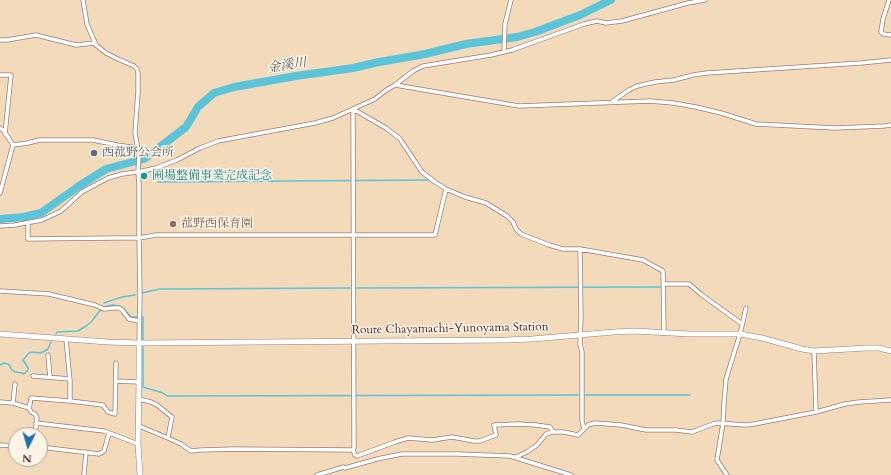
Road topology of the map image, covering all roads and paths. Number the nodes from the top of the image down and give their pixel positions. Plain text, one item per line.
1 (83, 0) edge
2 (511, 0) edge
3 (704, 0) edge
4 (889, 0) edge
5 (891, 35) edge
6 (0, 40) edge
7 (95, 43) junction
8 (504, 50) junction
9 (891, 60) edge
10 (0, 76) edge
11 (395, 85) junction
12 (612, 102) junction
13 (353, 109) junction
14 (891, 125) edge
15 (0, 128) edge
16 (5, 134) junction
17 (13, 145) junction
18 (138, 149) junction
19 (138, 170) junction
20 (446, 189) junction
21 (0, 193) edge
22 (28, 223) junction
23 (0, 226) edge
24 (353, 235) junction
25 (139, 238) junction
26 (580, 249) junction
27 (664, 284) junction
28 (0, 291) edge
29 (746, 308) dead end
30 (139, 320) junction
31 (742, 324) junction
32 (664, 333) junction
33 (0, 334) edge
34 (581, 334) junction
35 (740, 334) junction
36 (66, 339) junction
37 (353, 341) junction
38 (142, 343) junction
39 (814, 351) junction
40 (891, 351) edge
41 (48, 355) dead end
42 (116, 363) dead end
43 (33, 376) dead end
44 (50, 377) junction
45 (70, 379) junction
46 (116, 381) junction
47 (139, 382) junction
48 (15, 384) dead end
49 (139, 399) junction
50 (891, 400) edge
51 (70, 401) junction
52 (0, 402) edge
53 (13, 403) junction
54 (28, 408) junction
55 (816, 412) junction
56 (36, 423) junction
57 (723, 423) junction
58 (138, 426) junction
59 (36, 427) edge
60 (584, 429) junction
61 (553, 432) junction
62 (109, 433) junction
63 (168, 438) junction
64 (138, 444) junction
65 (48, 448) edge
66 (353, 450) junction
67 (86, 452) junction
68 (514, 457) junction
69 (84, 474) dead end
70 (140, 475) edge
71 (317, 475) edge
72 (571, 475) edge
73 (727, 475) edge

1 - 7 street
2 - 8 street
3 - 8 street
4 - 5 street
6 - 7 street
7 - 18 street
8 - 11 street
9 - 12 street
10 - 16 street
11 - 12 street
11 - 13 street
12 - 14 street
13 - 19 street
13 - 20 street
13 - 24 street
15 - 16 street
16 - 17 street
17 - 18 street
17 - 21 street
18 - 19 street
19 - 22 street
19 - 25 street
20 - 24 street
20 - 26 street
22 - 23 street
22 - 25 street
24 - 25 street
24 - 37 street
25 - 30 street
26 - 27 street
26 - 34 street
27 - 31 street
27 - 32 street
28 - 30 street
29 - 31 street
30 - 38 street
31 - 35 street
32 - 34 main road, Route Chayamachi-Yunoyama Station
32 - 35 main road, Route Chayamachi-Yunoyama Station
33 - 36 main road, Route Chayamachi-Yunoyama Station
34 - 37 main road, Route Chayamachi-Yunoyama Station
34 - 60 street
35 - 39 main road, Route Chayamachi-Yunoyama Station
35 - 57 street
36 - 38 main road, Route Chayamachi-Yunoyama Station
36 - 45 street
37 - 38 main road, Route Chayamachi-Yunoyama Station
37 - 66 street
38 - 47 main road
39 - 40 main road, Route Chayamachi-Yunoyama Station
39 - 55 street
41 - 44 street
42 - 46 street
43 - 44 street
44 - 45 street
45 - 51 street
46 - 47 street
46 - 51 street
47 - 49 main road
48 - 53 street
49 - 58 main road
49 - 63 street
50 - 55 street
51 - 54 street
52 - 53 street
53 - 54 street
54 - 56 street
55 - 57 street
56 - 59 street
56 - 62 street
57 - 60 street
57 - 73 street
58 - 63 street
58 - 64 main road
60 - 61 street
61 - 66 street
61 - 68 street
62 - 64 street
62 - 67 street
63 - 66 street
64 - 70 main road
65 - 67 street
67 - 69 street
68 - 71 street
68 - 72 street

